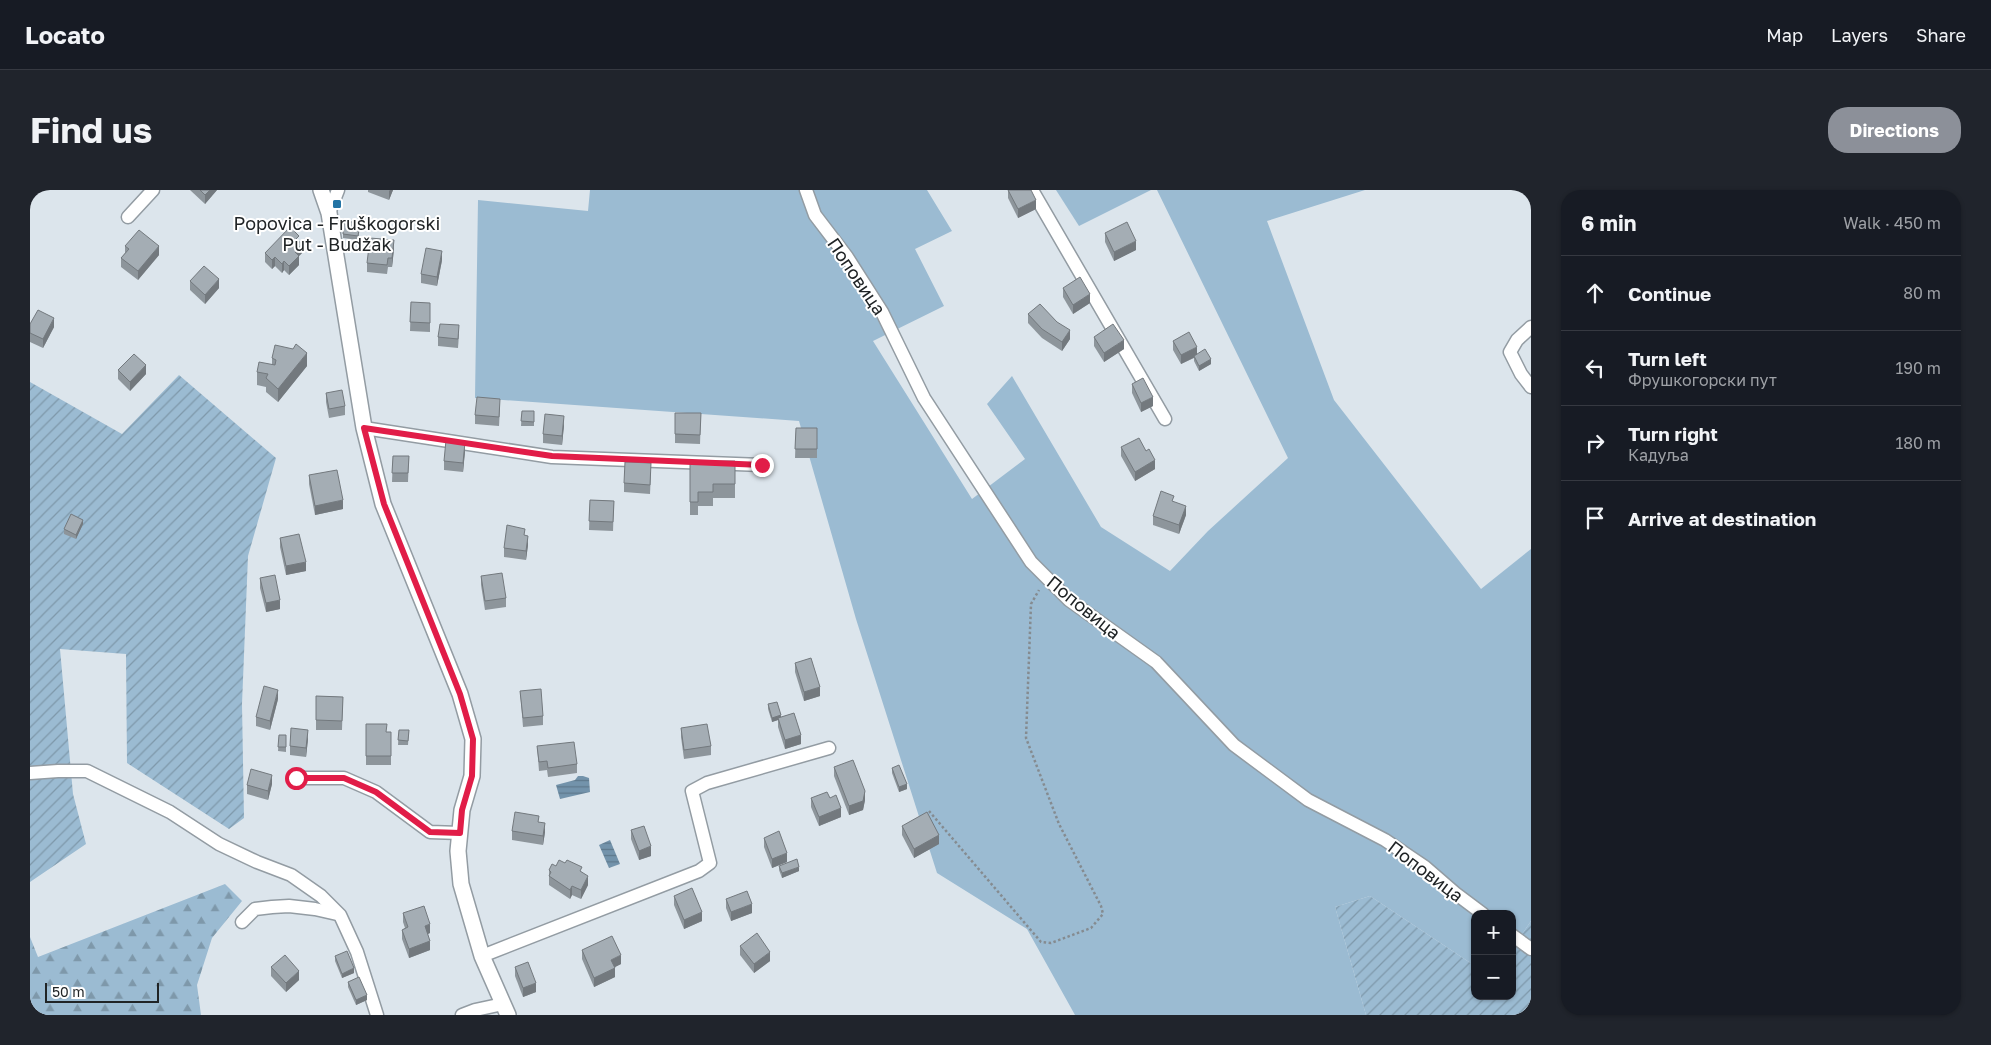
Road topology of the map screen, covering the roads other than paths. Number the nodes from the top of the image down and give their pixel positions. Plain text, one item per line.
1 (153, 190) edge
2 (321, 190) edge
3 (338, 190) edge
4 (806, 190) edge
5 (1032, 190) edge
6 (329, 213) junction
7 (128, 217) dead end
8 (1531, 327) edge
9 (1531, 387) edge
10 (1165, 419) dead end
11 (364, 428) junction
12 (762, 465) dead end
13 (829, 748) dead end
14 (30, 773) edge
15 (296, 778) dead end
16 (460, 833) junction
17 (1477, 910) edge
18 (340, 915) junction
19 (242, 922) dead end
20 (1516, 938) edge
21 (1531, 949) edge
22 (482, 956) junction
23 (506, 1010) edge
24 (377, 1015) edge
25 (462, 1015) edge

1 - 7 street
2 - 6 street
3 - 6 street
4 - 17 street, Поповица
5 - 10 street
6 - 11 street
8 - 9 street
11 - 12 street
11 - 16 street
13 - 22 street
14 - 18 street
15 - 16 street
16 - 22 street
18 - 19 street
18 - 24 street
20 - 21 street
22 - 23 street
23 - 25 street

